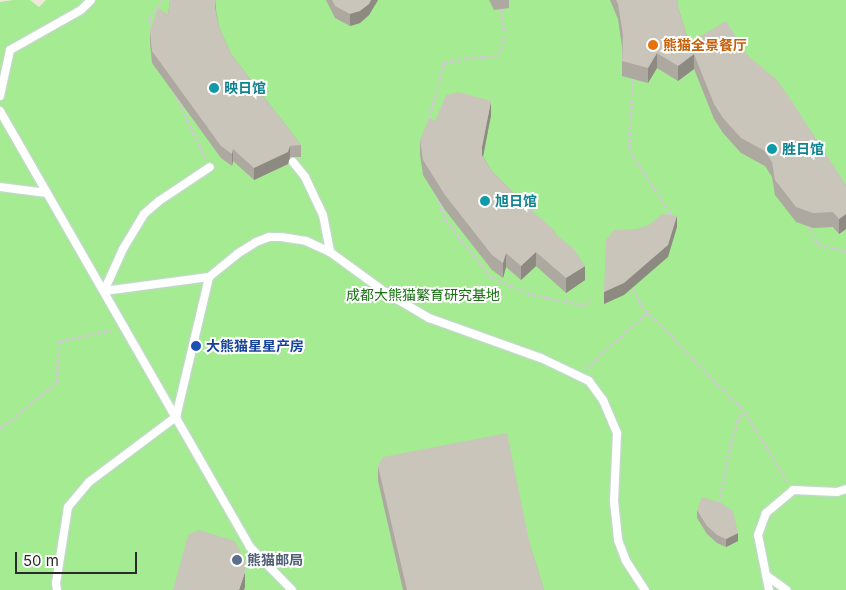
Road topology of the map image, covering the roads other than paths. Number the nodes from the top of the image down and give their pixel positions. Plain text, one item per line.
1 (91, 0) edge
2 (0, 96) edge
3 (0, 111) edge
4 (293, 162) dead end
5 (210, 167) road end
6 (0, 187) edge
7 (47, 192) junction
8 (330, 252) junction
9 (209, 277) junction
10 (104, 291) junction
11 (176, 417) junction
12 (846, 489) edge
13 (766, 576) junction
14 (57, 590) edge
15 (292, 590) edge
16 (645, 590) edge
17 (769, 590) edge
18 (786, 590) edge

1 - 2 lane
3 - 7 lane
4 - 8 lane
5 - 10 lane
6 - 7 lane
7 - 10 lane
8 - 9 lane
8 - 16 lane
9 - 10 lane
9 - 11 lane
10 - 11 lane
11 - 14 lane
11 - 15 lane
12 - 13 lane
13 - 17 lane
13 - 18 lane

